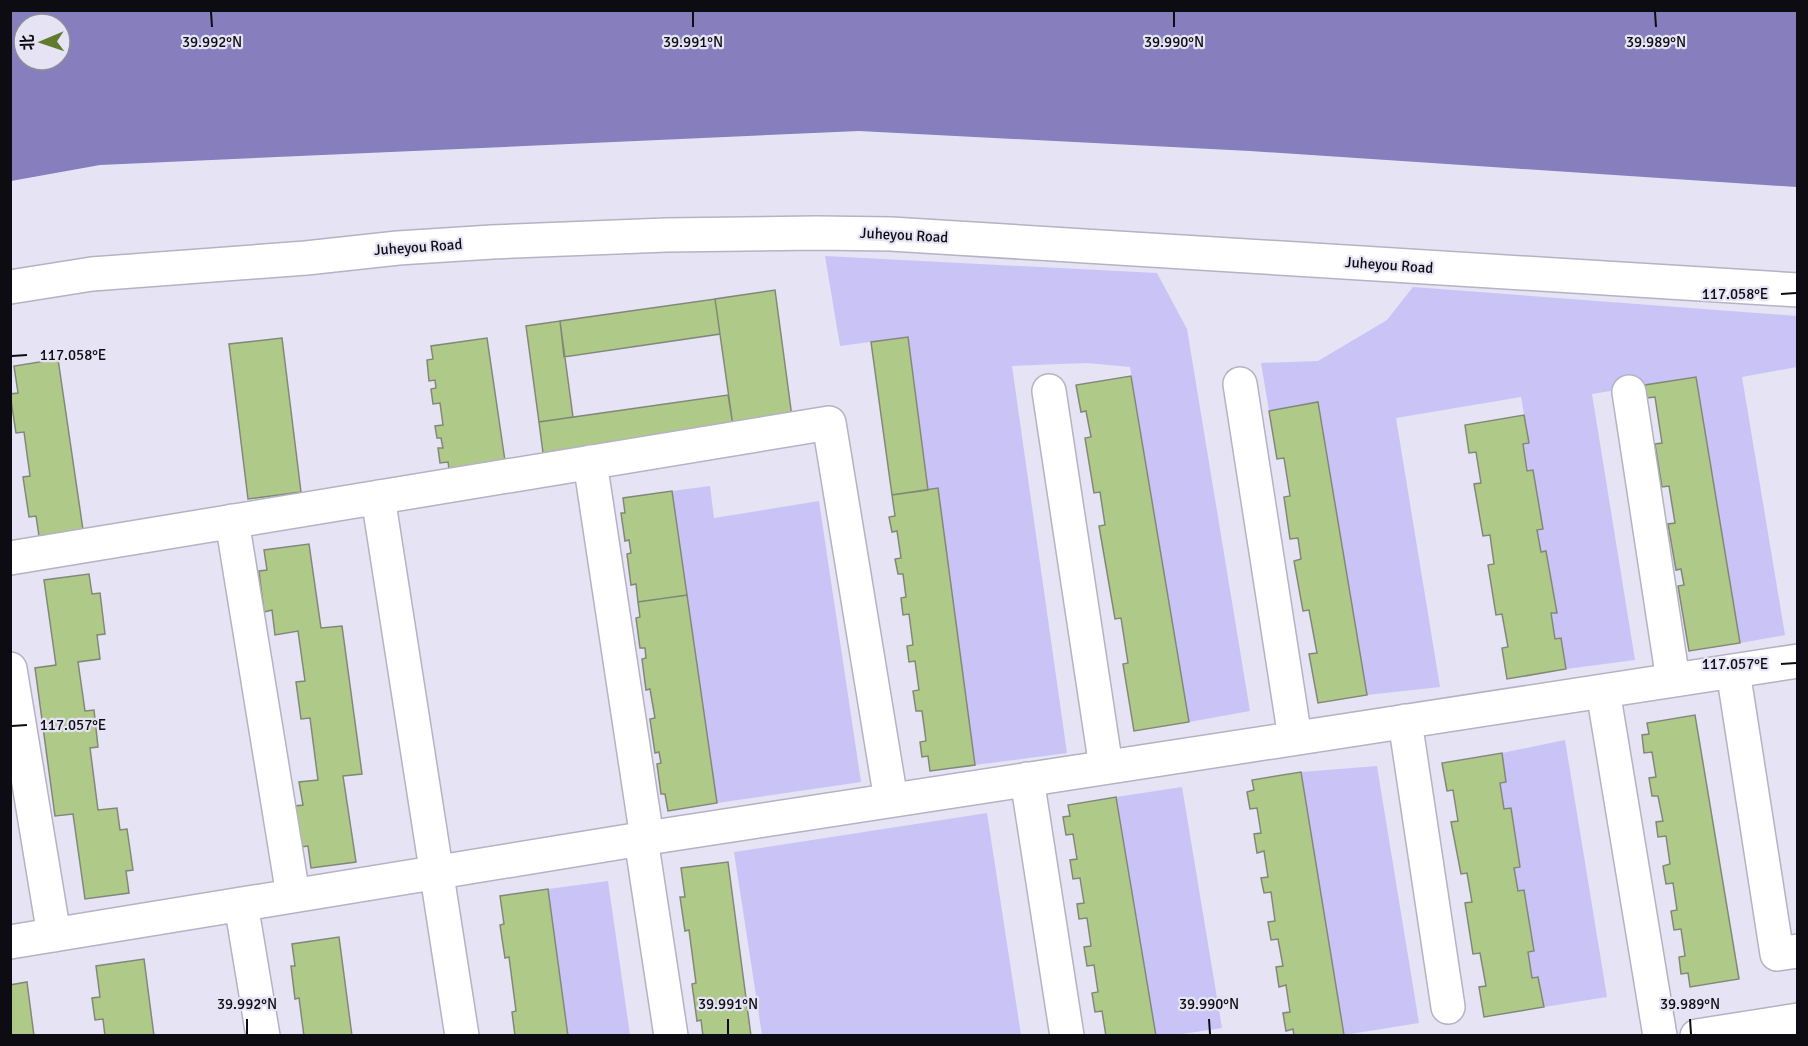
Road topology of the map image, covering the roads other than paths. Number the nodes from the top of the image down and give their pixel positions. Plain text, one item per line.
1 (10, 287) edge
2 (1797, 290) edge
3 (1240, 384) dead end
4 (1048, 392) dead end
5 (1629, 392) dead end
6 (590, 462) junction
7 (378, 497) junction
8 (232, 521) junction
9 (10, 558) edge
10 (1797, 661) edge
11 (10, 669) edge
12 (1734, 671) junction
13 (1673, 680) junction
14 (1603, 691) junction
15 (1405, 722) junction
16 (1294, 738) junction
17 (1106, 767) junction
18 (1028, 779) junction
19 (891, 800) junction
20 (644, 838) junction
21 (437, 872) junction
22 (293, 895) junction
23 (241, 904) junction
24 (54, 935) junction
25 (10, 942) edge
26 (1797, 951) edge
27 (1448, 1007) dead end
28 (1797, 1020) edge
29 (263, 1035) edge
30 (462, 1035) edge
31 (671, 1035) edge
32 (1066, 1035) edge
33 (1660, 1035) edge
34 (1697, 1035) edge

1 - 2 street, Juheyou Road
3 - 16 street
4 - 17 street
5 - 13 street
6 - 7 street
6 - 19 street
6 - 20 street
7 - 8 street
7 - 21 street
8 - 9 street
8 - 22 street
10 - 12 street
11 - 24 street
12 - 13 street
12 - 26 street
13 - 14 street
14 - 15 street
14 - 33 street
15 - 16 street
15 - 27 street
16 - 17 street
17 - 18 street
18 - 19 street
18 - 32 street
19 - 20 street
20 - 21 street
20 - 31 street
21 - 22 street
21 - 30 street
22 - 23 street
23 - 24 street
23 - 29 street
24 - 25 street
28 - 34 street

